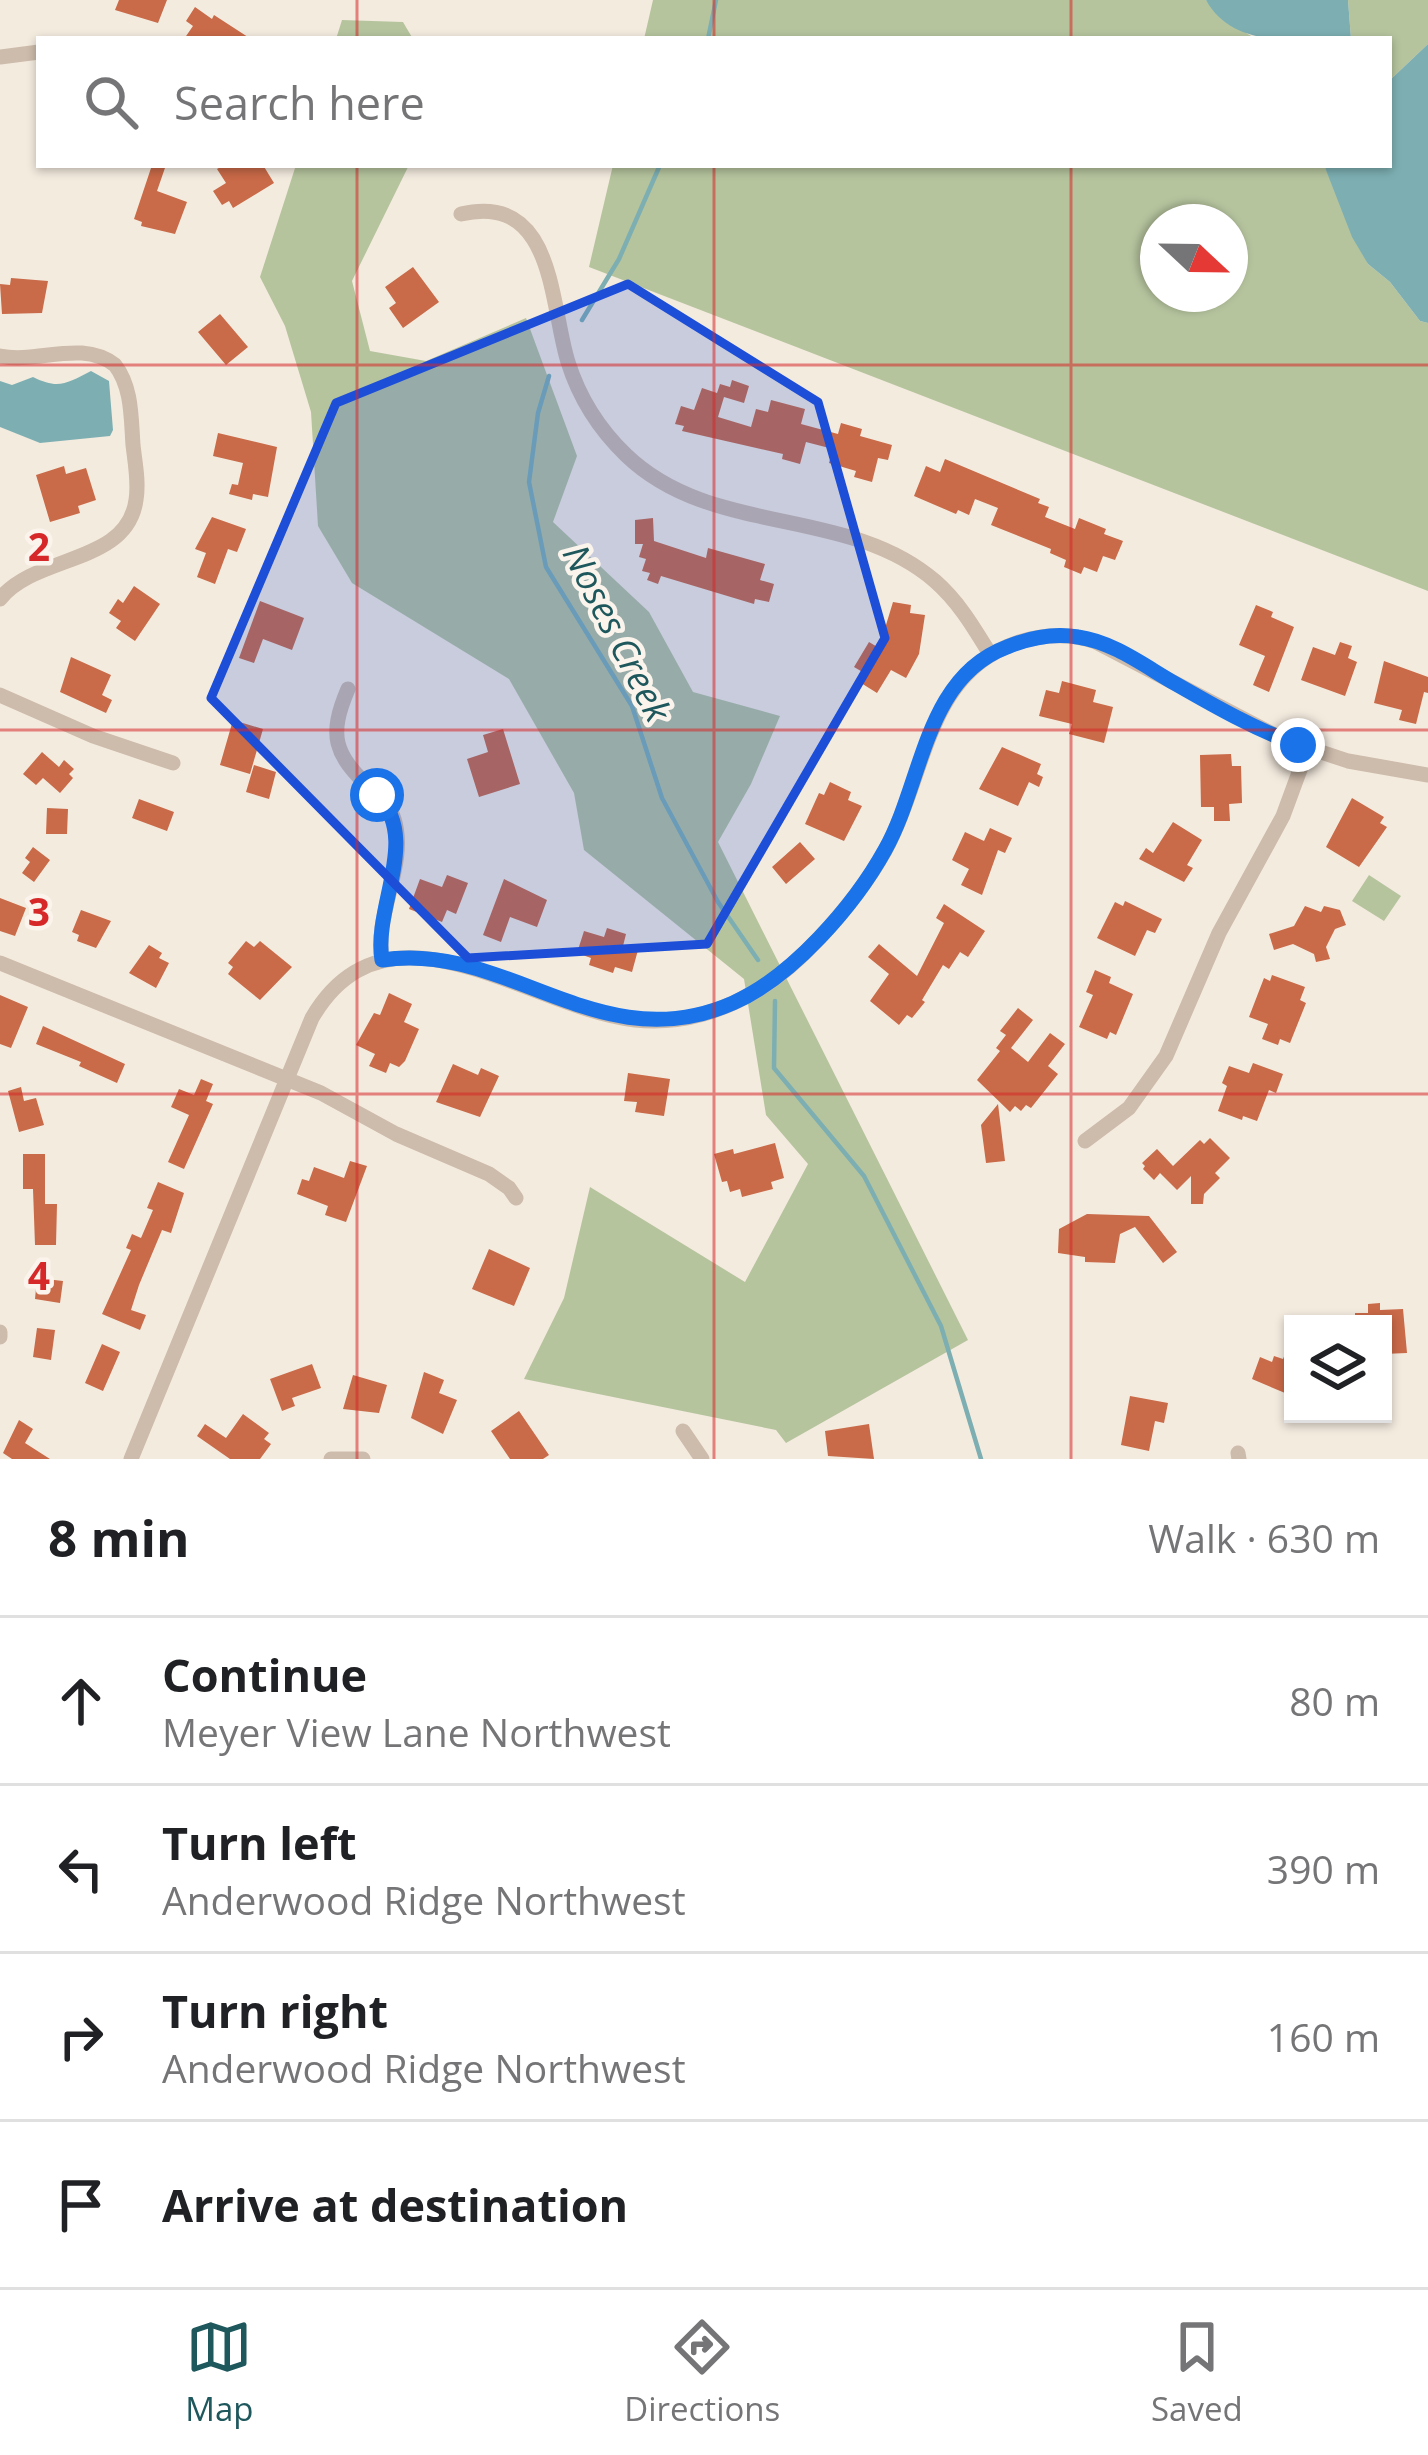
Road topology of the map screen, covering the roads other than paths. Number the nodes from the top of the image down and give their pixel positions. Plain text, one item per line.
1 (36, 52) edge
2 (0, 57) edge
3 (461, 214) dead end
4 (0, 356) edge
5 (0, 599) edge
6 (990, 654) junction
7 (348, 689) dead end
8 (0, 695) edge
9 (1308, 748) junction
10 (173, 763) dead end
11 (1428, 775) edge
12 (382, 960) junction
13 (0, 963) edge
14 (287, 1079) junction
15 (1085, 1141) dead end
16 (517, 1198) dead end
17 (683, 1431) dead end
18 (131, 1459) edge
19 (331, 1459) edge
20 (362, 1459) edge
21 (702, 1459) edge

1 - 2 street
3 - 6 street
4 - 5 street
6 - 9 street
6 - 12 street
7 - 12 street
8 - 10 street
9 - 11 street
9 - 15 street
12 - 14 street
13 - 14 street
14 - 16 street
14 - 18 street
17 - 21 street
19 - 20 street

